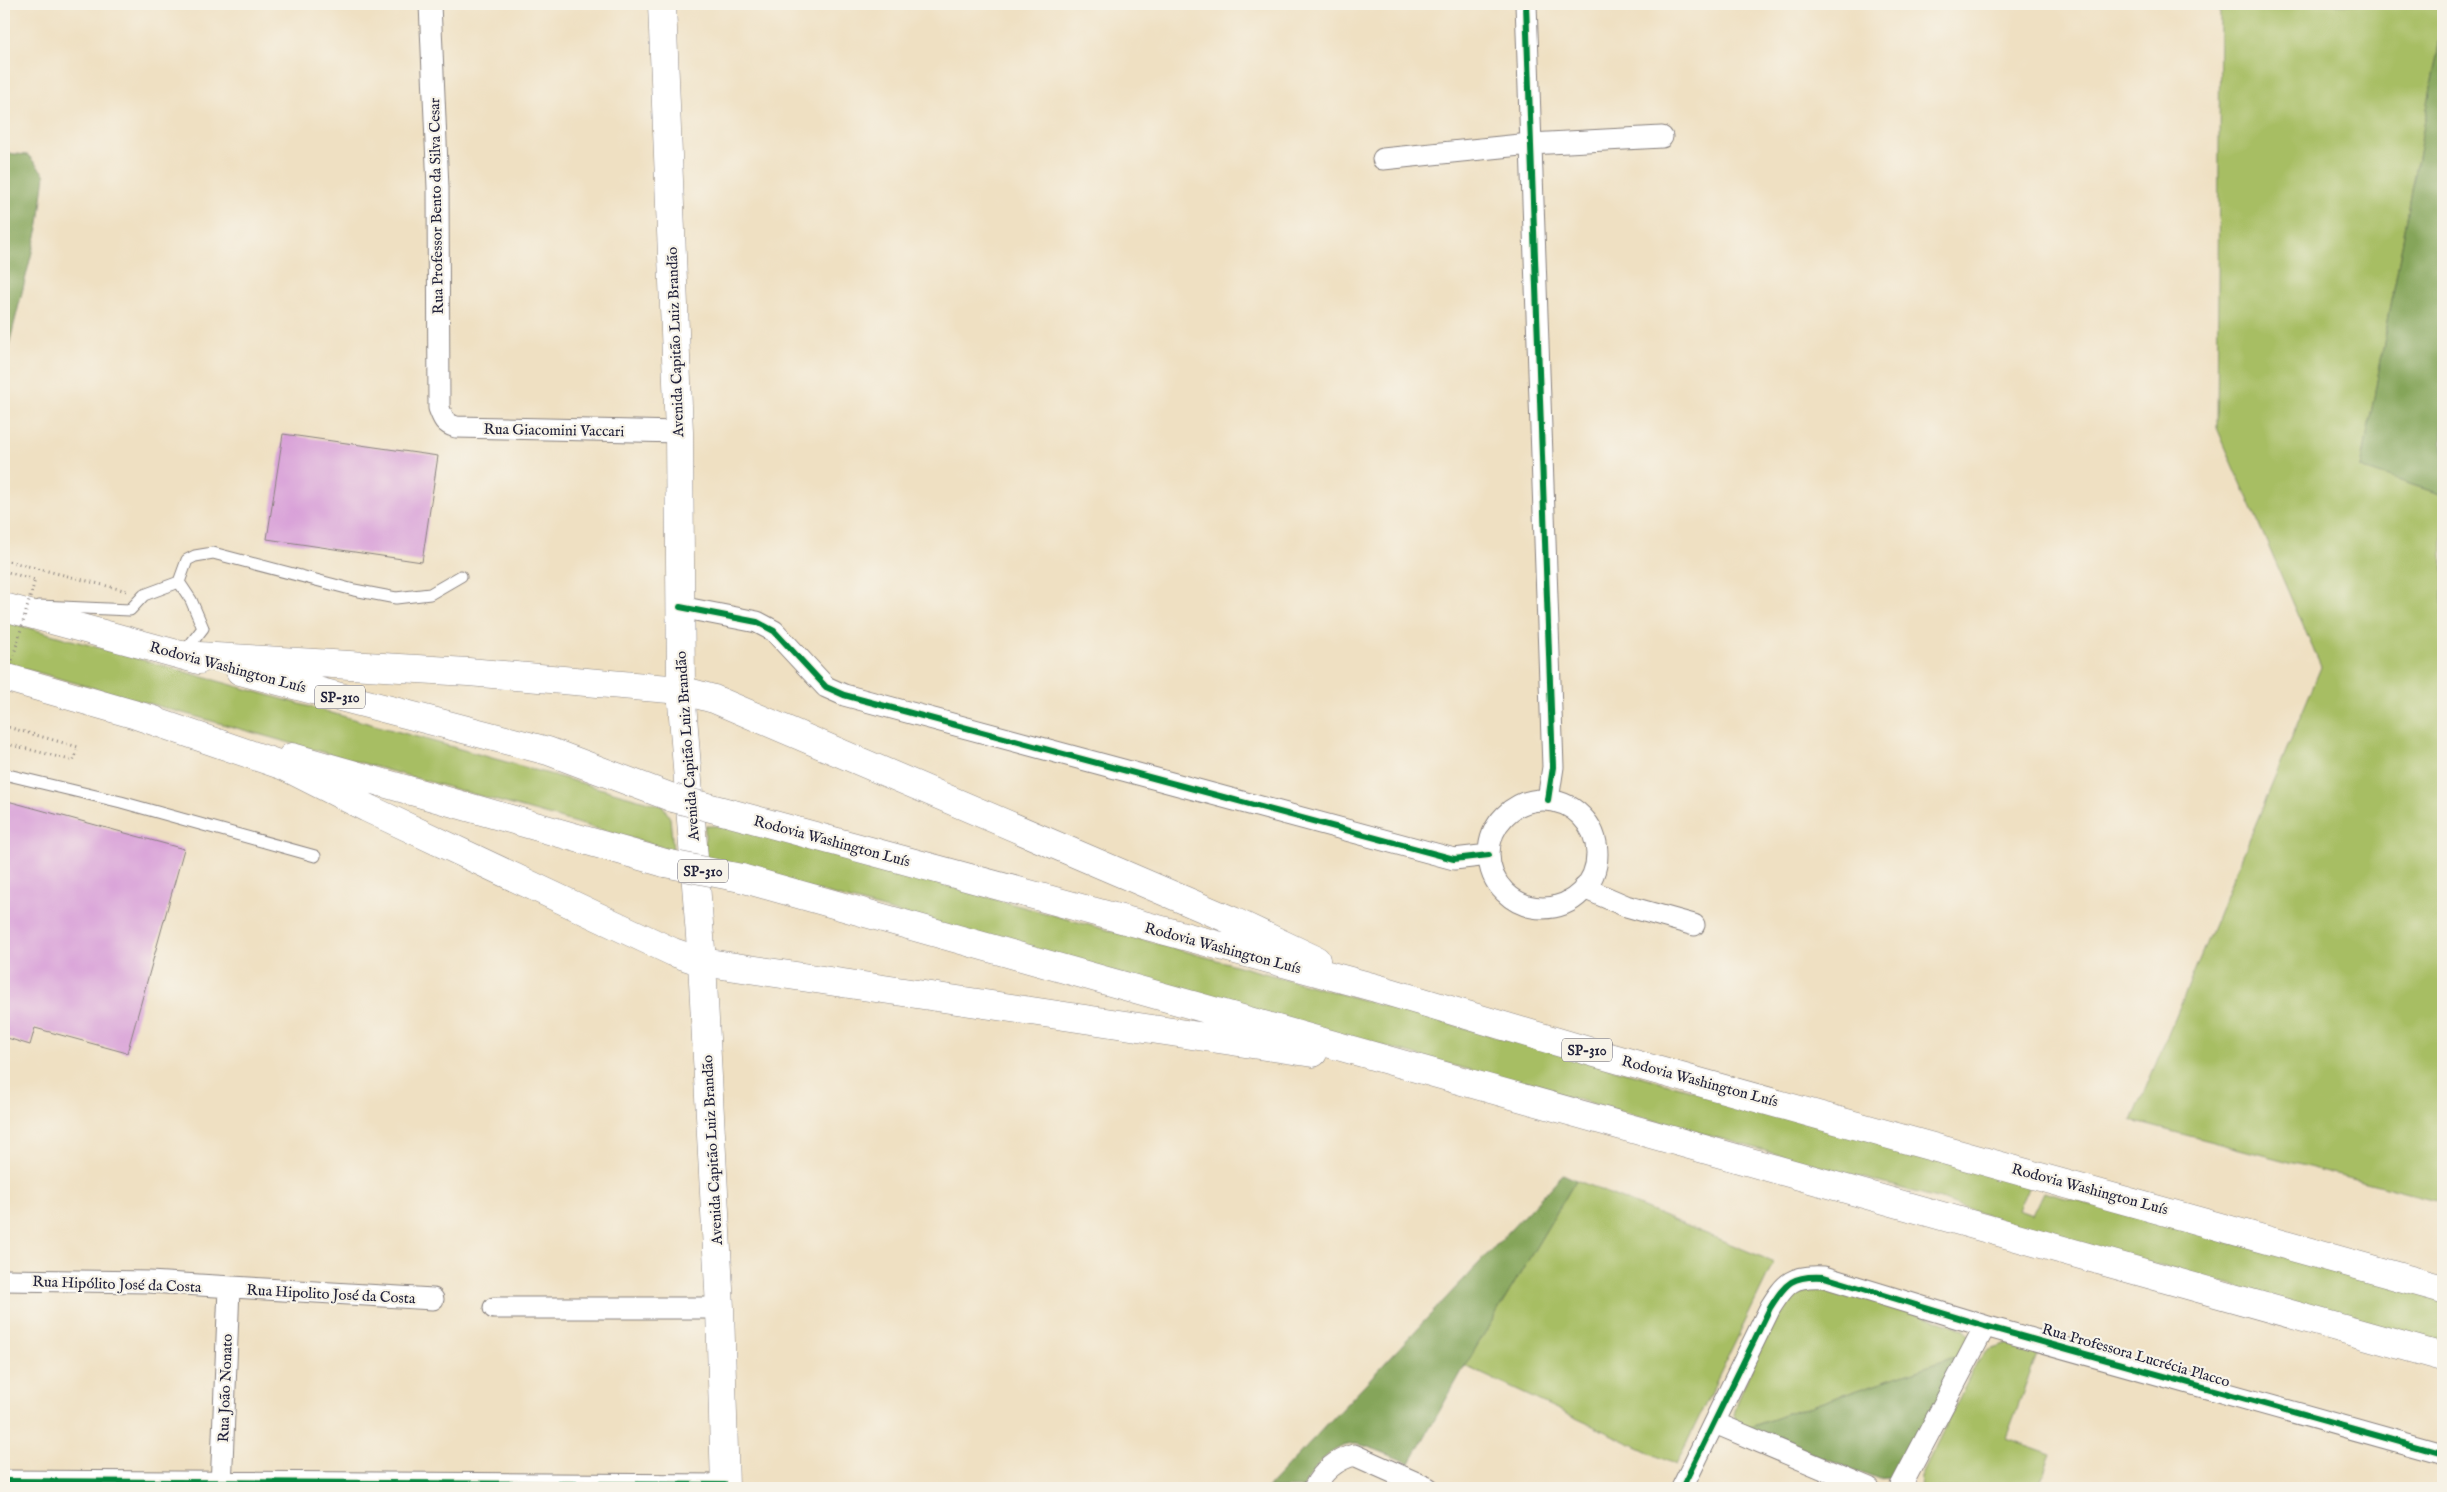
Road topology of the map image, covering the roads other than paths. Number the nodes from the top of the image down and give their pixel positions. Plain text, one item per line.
1 (430, 4) edge
2 (662, 4) edge
3 (1526, 4) edge
4 (1662, 137) dead end
5 (1530, 144) junction
6 (1383, 159) dead end
7 (439, 408) joint
8 (679, 432) junction
9 (461, 576) dead end
10 (179, 582) junction
11 (4, 606) edge
12 (680, 606) junction
13 (182, 655) junction
14 (4, 677) edge
15 (4, 681) edge
16 (32, 686) junction
17 (681, 690) junction
18 (136, 715) junction
19 (4, 774) edge
20 (1548, 800) junction
21 (1489, 855) junction
22 (315, 856) dead end
23 (1584, 888) junction
24 (1694, 925) dead end
25 (702, 962) junction
26 (1376, 988) junction
27 (1418, 1068) junction
28 (4, 1280) edge
29 (229, 1288) junction
30 (2443, 1288) edge
31 (433, 1299) dead end
32 (494, 1308) dead end
33 (720, 1308) junction
34 (2318, 1322) junction
35 (1985, 1326) junction
36 (2443, 1357) edge
37 (2443, 1370) edge
38 (1715, 1423) junction
39 (2443, 1454) edge
40 (4, 1481) edge
41 (221, 1485) edge
42 (506, 1486) edge
43 (725, 1487) edge
44 (1314, 1488) edge
45 (1428, 1488) edge
46 (1682, 1488) edge
47 (1869, 1488) edge
48 (1900, 1488) edge

1 - 7 street, Rua Professor Bento da Silva Cesar
2 - 8 main road, Avenida Capitão Luiz Brandão
3 - 5 street
4 - 5 street
5 - 6 street
5 - 20 street
7 - 8 street, Rua Giacomini Vaccari
8 - 12 main road, Avenida Capitão Luiz Brandão
9 - 10 lane
10 - 11 lane
10 - 13 lane
11 - 13 main road, Rodovia Washington Luís / SP-310
12 - 17 main road, Avenida Capitão Luiz Brandão
12 - 21 street
13 - 17 main road
13 - 26 main road, Rodovia Washington Luís / SP-310, bridge
14 - 16 main road, SP-310
15 - 16 main road
16 - 18 main road, SP-310
17 - 25 main road, Avenida Capitão Luiz Brandão
17 - 26 main road
18 - 25 main road
18 - 27 main road, SP-310, bridge
19 - 22 lane
20 - 21 street
20 - 23 street
21 - 23 street
23 - 24 street
25 - 27 main road
25 - 33 main road, Avenida Capitão Luiz Brandão
26 - 30 main road, Rodovia Washington Luís / SP-310
27 - 34 main road, SP-310
28 - 29 street, Rua Hipólito José da Costa
29 - 31 street, Rua Hipolito José da Costa
29 - 41 street, Rua João Nonato
32 - 33 street
33 - 43 main road, Avenida Capitão Luiz Brandão
34 - 36 main road, SP-310
34 - 37 main road
35 - 38 street, Rua Professora Lucrécia Placco
35 - 39 street, Rua Professora Lucrécia Placco
35 - 48 street
38 - 46 street, Rua Professora Lucrécia Placco
38 - 47 street
40 - 41 street
41 - 42 street
42 - 43 street
44 - 45 street

